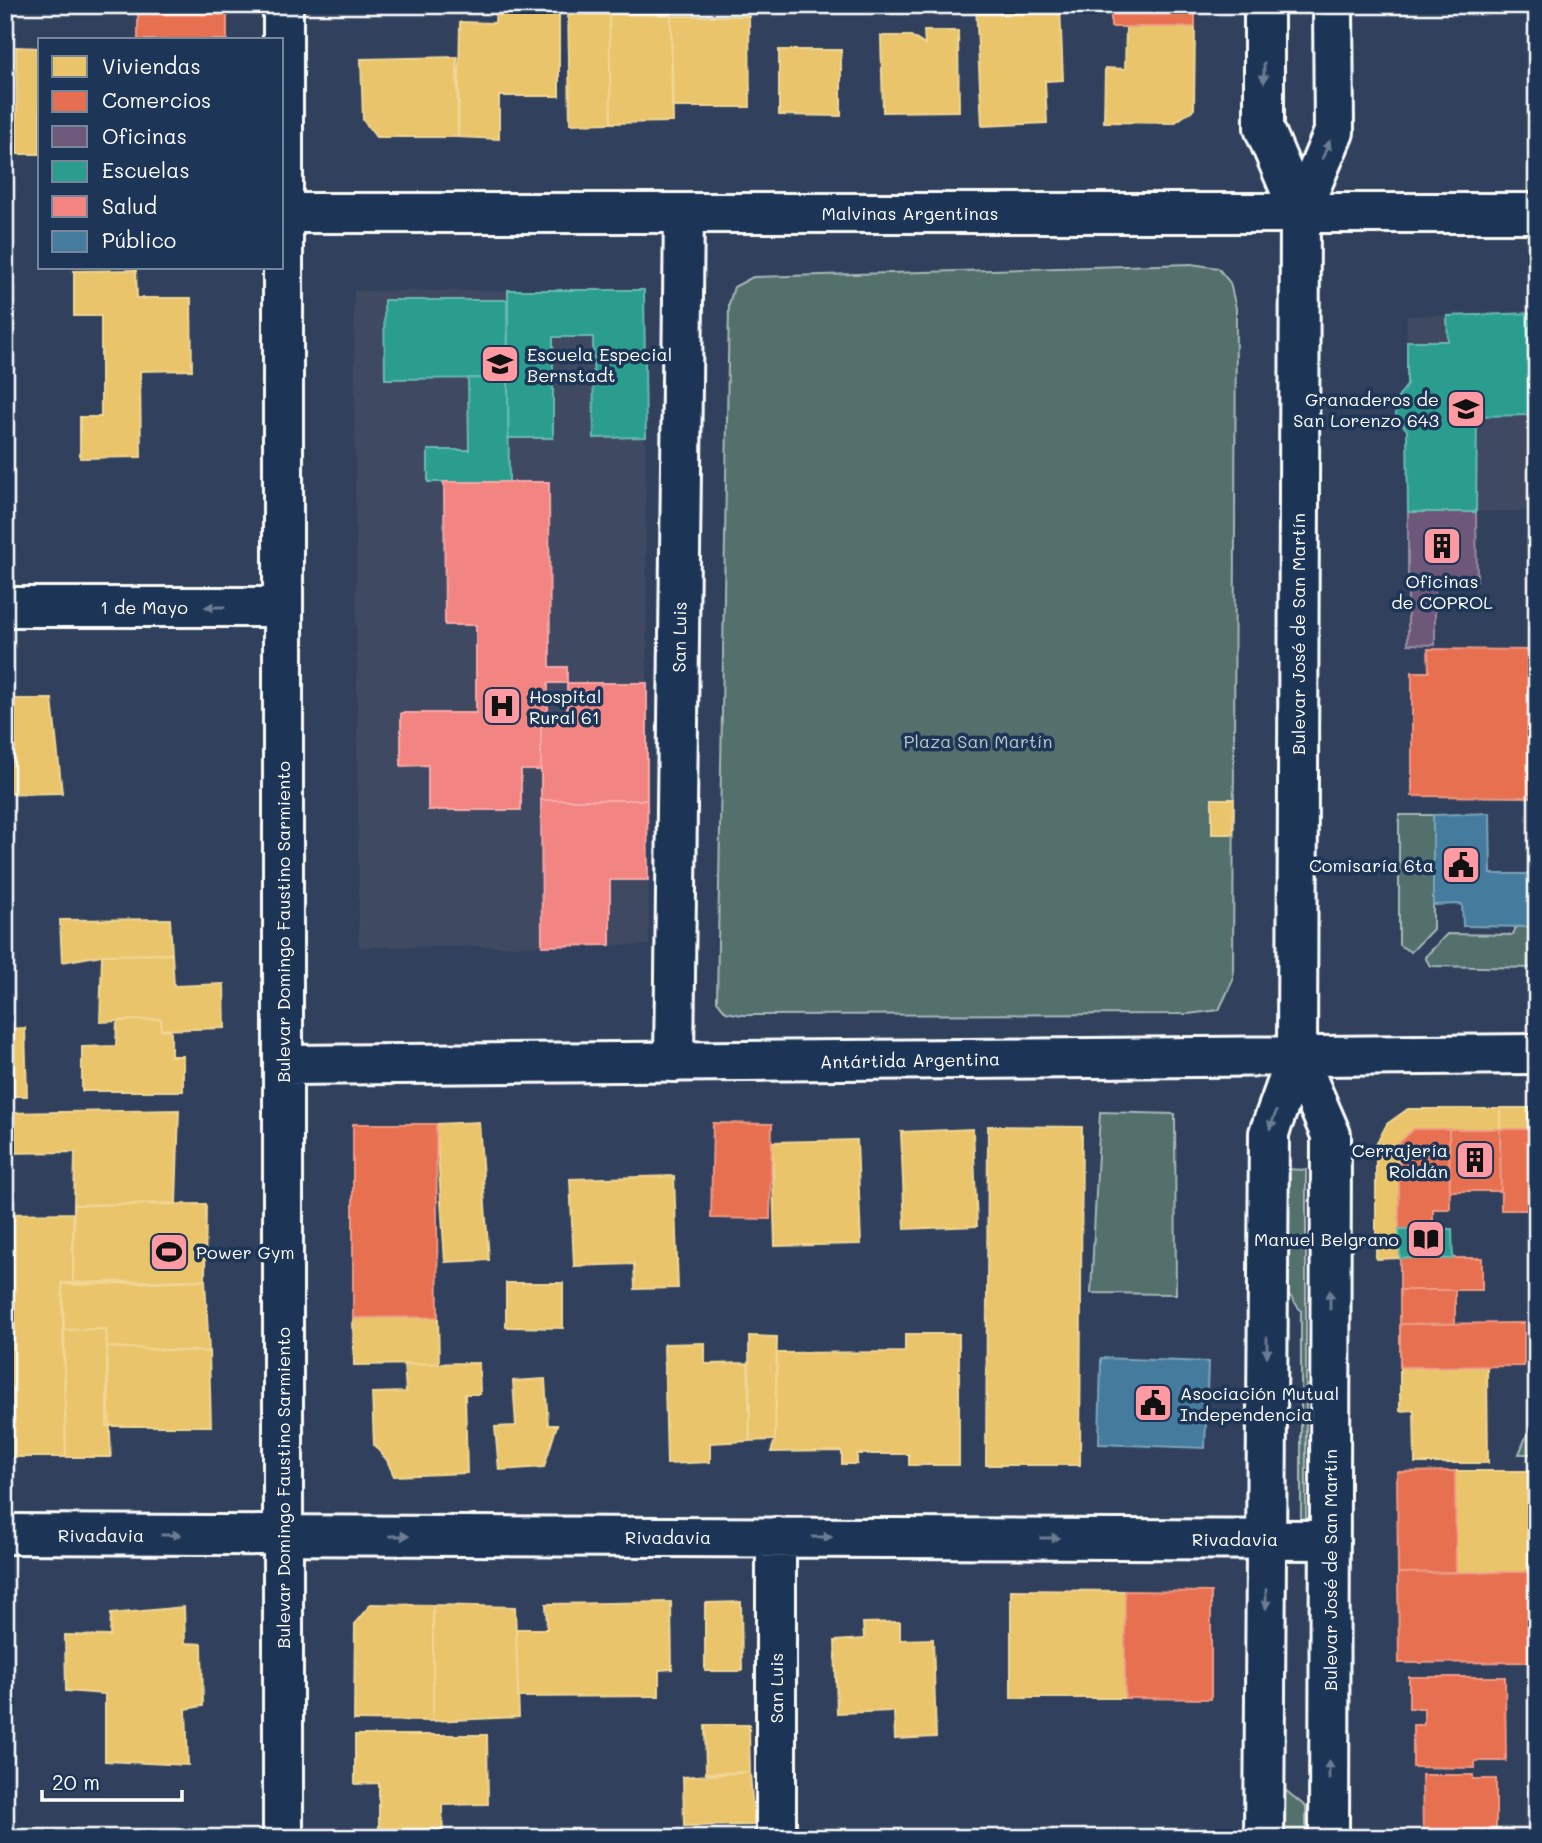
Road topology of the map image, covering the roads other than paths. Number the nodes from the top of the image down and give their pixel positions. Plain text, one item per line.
1 (283, 5) edge
2 (1264, 5) edge
3 (1333, 5) edge
4 (283, 38) edge
5 (284, 213) edge
6 (684, 213) junction
7 (1300, 213) junction
8 (1537, 213) edge
9 (283, 270) edge
10 (5, 607) edge
11 (283, 607) junction
12 (1537, 1054) edge
13 (1297, 1056) junction
14 (674, 1062) junction
15 (283, 1065) junction
16 (5, 1534) edge
17 (284, 1535) junction
18 (776, 1537) junction
19 (1266, 1539) junction
20 (1330, 1540) junction
21 (283, 1838) edge
22 (776, 1838) edge
23 (1264, 1838) edge
24 (1329, 1838) edge

1 - 4 street, Bulevar Domingo Faustino Sarmiento
2 -> 7 street, Bulevar José de San Martín
7 -> 3 street, Bulevar José de San Martín
5 - 6 street, Malvinas Argentinas
6 - 7 street, Malvinas Argentinas
6 - 14 street, San Luis
7 - 8 street, Malvinas Argentinas
7 - 13 street, Bulevar José de San Martín
9 - 11 street, Bulevar Domingo Faustino Sarmiento
11 -> 10 street, 1 de Mayo
11 - 15 street, Bulevar Domingo Faustino Sarmiento
12 - 13 street, Antártida Argentina
13 - 14 street, Antártida Argentina
13 -> 19 street, Bulevar José de San Martín
20 -> 13 street, Bulevar José de San Martín
14 - 15 street, Antártida Argentina
15 - 17 street, Bulevar Domingo Faustino Sarmiento
16 -> 17 street, Rivadavia
17 -> 18 street, Rivadavia
17 - 21 street, Bulevar Domingo Faustino Sarmiento
18 -> 19 street, Rivadavia
18 - 22 street, San Luis
19 - 20 street, Rivadavia
19 -> 23 street, Bulevar José de San Martín
24 -> 20 street, Bulevar José de San Martín

